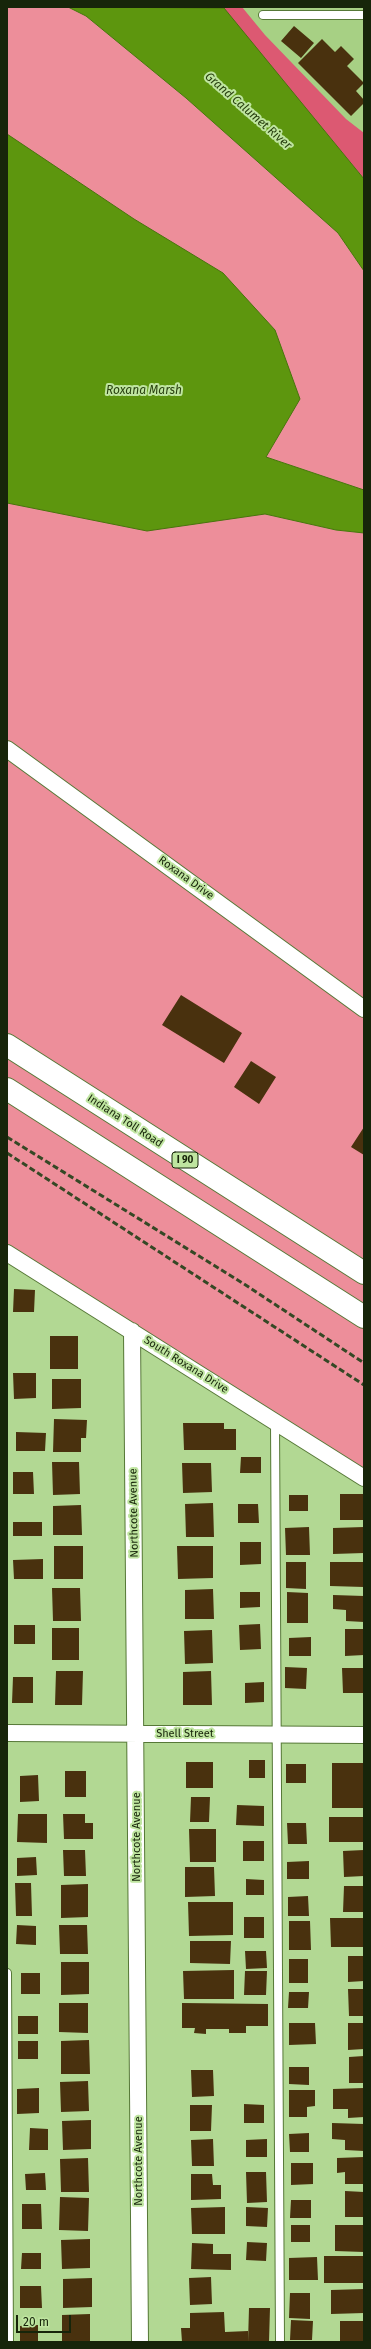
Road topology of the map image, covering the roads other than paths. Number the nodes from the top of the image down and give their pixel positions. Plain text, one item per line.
1 (263, 15) dead end
2 (364, 15) edge
3 (7, 749) edge
4 (364, 1009) edge
5 (7, 1045) edge
6 (7, 1089) edge
7 (7, 1253) edge
8 (364, 1273) edge
9 (364, 1317) edge
10 (132, 1332) junction
11 (275, 1422) junction
12 (364, 1478) edge
13 (7, 1733) edge
14 (136, 1734) junction
15 (278, 1735) junction
16 (364, 1735) edge
17 (7, 1973) edge
18 (9, 2342) edge
19 (140, 2342) edge
20 (280, 2342) edge

1 - 2 lane
3 - 4 street, Roxana Drive
5 - 8 highway, Indiana Toll Road / I 90
6 - 9 highway
7 - 10 street, South Roxana Drive
10 - 11 street, South Roxana Drive
10 - 14 street, Northcote Avenue
11 - 12 street, South Roxana Drive
11 - 15 lane
13 - 14 street, Shell Street
14 - 15 street, Shell Street
14 - 19 street, Northcote Avenue
15 - 16 street, Shell Street
15 - 20 lane
17 - 18 lane

